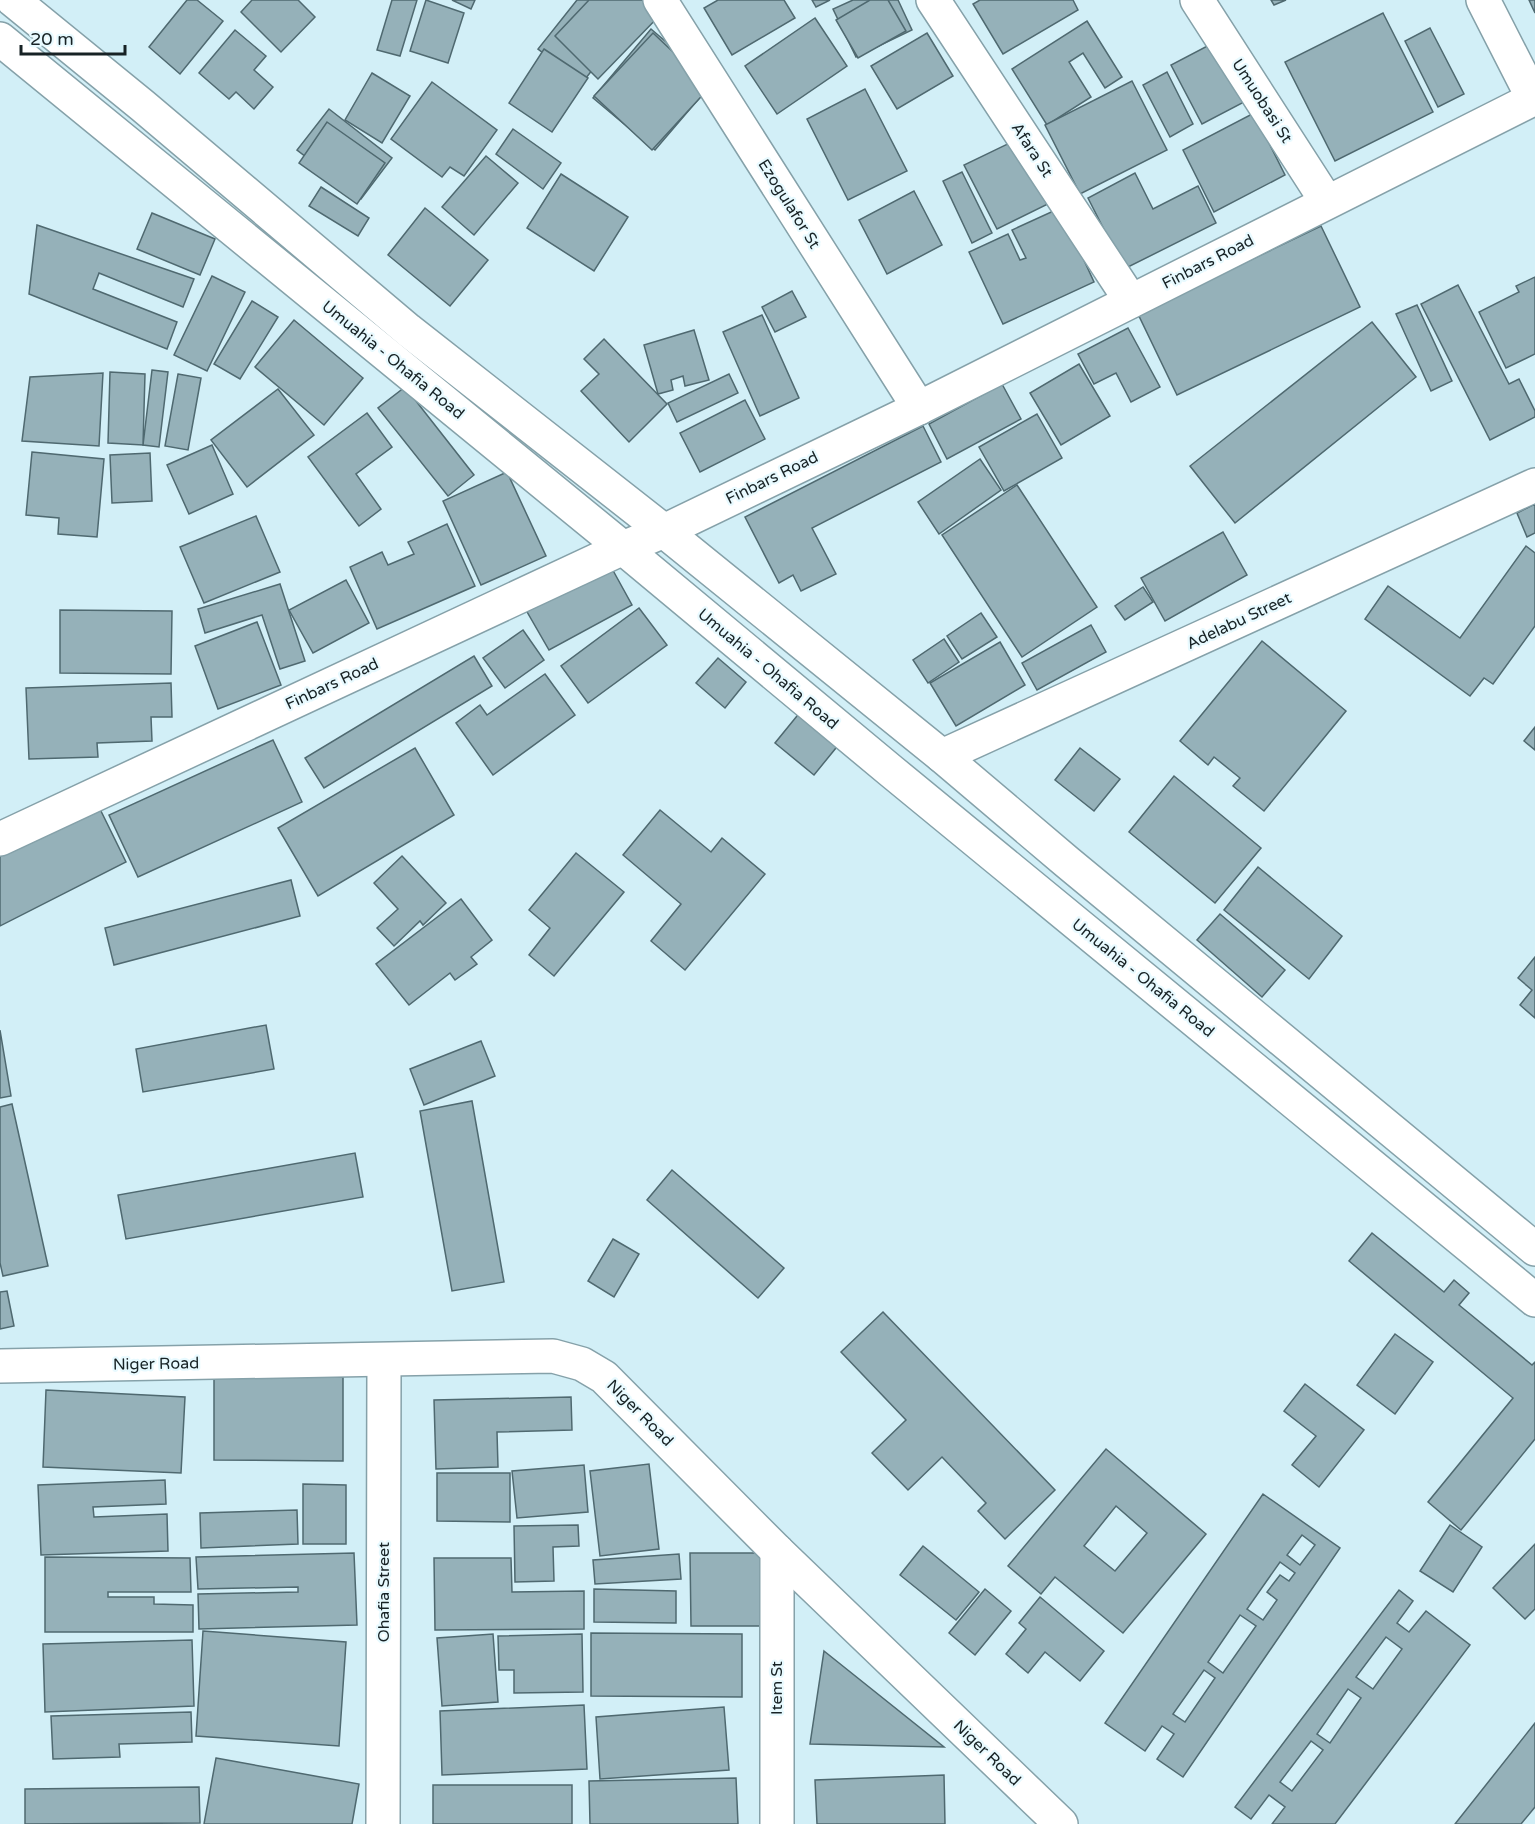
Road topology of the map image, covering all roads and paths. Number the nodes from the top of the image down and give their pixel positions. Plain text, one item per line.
1 (13, 0) edge
2 (660, 0) edge
3 (933, 0) edge
4 (1197, 0) edge
5 (1483, 0) edge
6 (0, 39) edge
7 (1534, 98) edge
8 (1327, 202) junction
9 (1131, 301) junction
10 (919, 408) junction
11 (1535, 485) edge
12 (664, 531) junction
13 (623, 548) junction
14 (942, 756) junction
15 (0, 838) edge
16 (1535, 1249) edge
17 (1535, 1300) edge
18 (384, 1361) junction
19 (0, 1366) edge
20 (777, 1551) junction
21 (383, 1824) edge
22 (777, 1824) edge
23 (1061, 1824) edge

1 - 12 street, Umuahia - Ohafia Road
2 - 10 street, Ezogulafor St
3 - 9 street, Afara St
4 - 8 street, Umuobasi St
5 - 7 street
6 - 13 street, Umuahia - Ohafia Road
7 - 8 street, Finbars Road
8 - 9 street, Finbars Road
9 - 10 street, Finbars Road
10 - 12 street, Finbars Road
11 - 14 street, Adelabu Street
12 - 13 street, Finbars Road
12 - 14 street, Umuahia - Ohafia Road
13 - 15 street, Finbars Road
13 - 17 street, Umuahia - Ohafia Road
14 - 16 street, Umuahia - Ohafia Road
18 - 19 street, Niger Road
18 - 20 street, Niger Road
18 - 21 street, Ohafia Street
20 - 22 street, Item St
20 - 23 street, Niger Road

